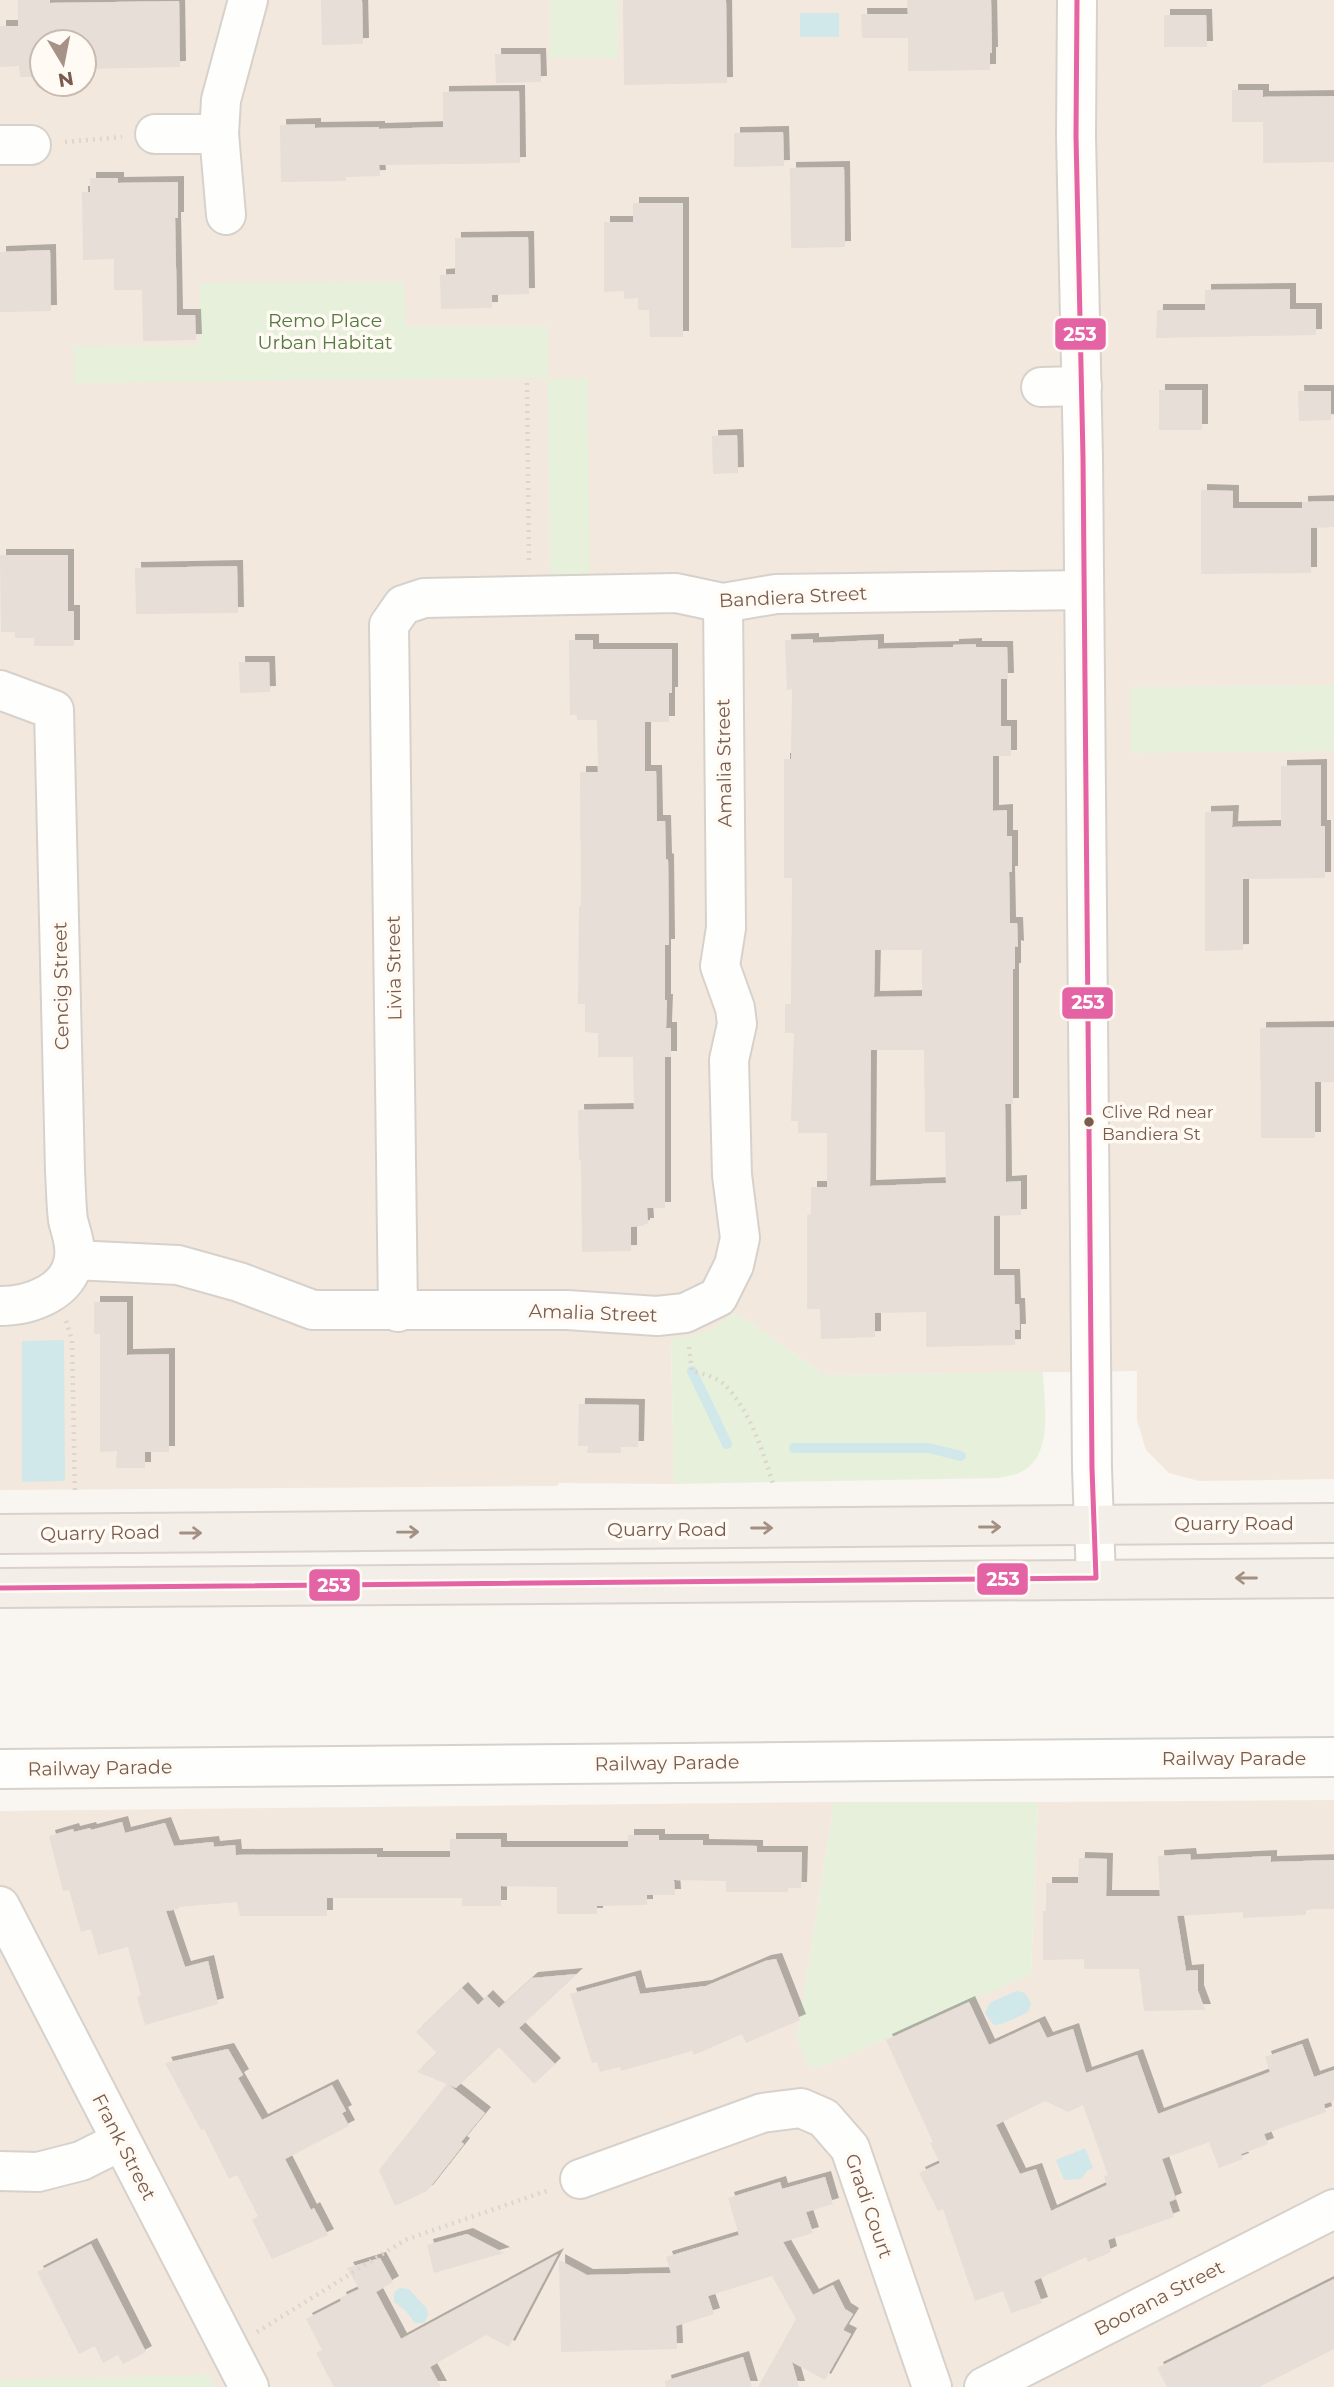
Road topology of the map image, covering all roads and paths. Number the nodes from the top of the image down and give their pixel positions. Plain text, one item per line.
1 (248, 0) edge
2 (1077, 0) edge
3 (155, 134) joint
4 (219, 134) junction
5 (15, 145) edge
6 (226, 215) dead end
7 (527, 383) dead end
8 (1082, 386) junction
9 (1041, 387) dead end
10 (529, 569) dead end
11 (1084, 590) junction
12 (723, 603) junction
13 (389, 625) joint
14 (0, 690) edge
15 (64, 1275) junction
16 (0, 1306) edge
17 (398, 1312) junction
18 (685, 1313) junction
19 (774, 1487) dead end
20 (75, 1495) dead end
21 (1334, 1523) edge
22 (1095, 1525) junction
23 (523, 1530) junction
24 (0, 1534) edge
25 (1096, 1578) junction
26 (1334, 1578) edge
27 (524, 1583) junction
28 (0, 1588) edge
29 (1334, 1757) edge
30 (0, 1769) edge
31 (0, 1906) edge
32 (121, 2141) junction
33 (0, 2171) edge
34 (580, 2179) joint
35 (1334, 2209) edge
36 (229, 2350) junction
37 (249, 2387) edge
38 (932, 2387) edge
39 (984, 2387) edge

1 - 4 street
2 - 8 street
3 - 4 street
3 - 5 path
4 - 6 street
7 - 10 path
8 - 9 street
8 - 11 street
11 - 12 street, Bandiera Street
11 - 22 street
12 - 13 street, Bandiera Street
12 - 18 street, Amalia Street
13 - 17 street, Livia Street
14 - 15 street, Cencig Street
15 - 16 street, Amalia Street
15 - 17 street, Amalia Street
15 - 20 path
17 - 18 street, Amalia Street
18 - 19 path
21 - 22 main road, Quarry Road
23 -> 22 main road, Quarry Road
22 - 25 street
24 -> 23 main road, Quarry Road
23 - 27 main road
26 -> 25 main road
25 - 27 main road
27 - 28 main road
29 - 30 street, Railway Parade
31 - 32 street, Frank Street
32 - 33 street
32 - 36 street, Frank Street
34 - 36 path
34 - 38 street, Gradi Court
35 - 39 street, Boorana Street
36 - 37 street, Frank Street

